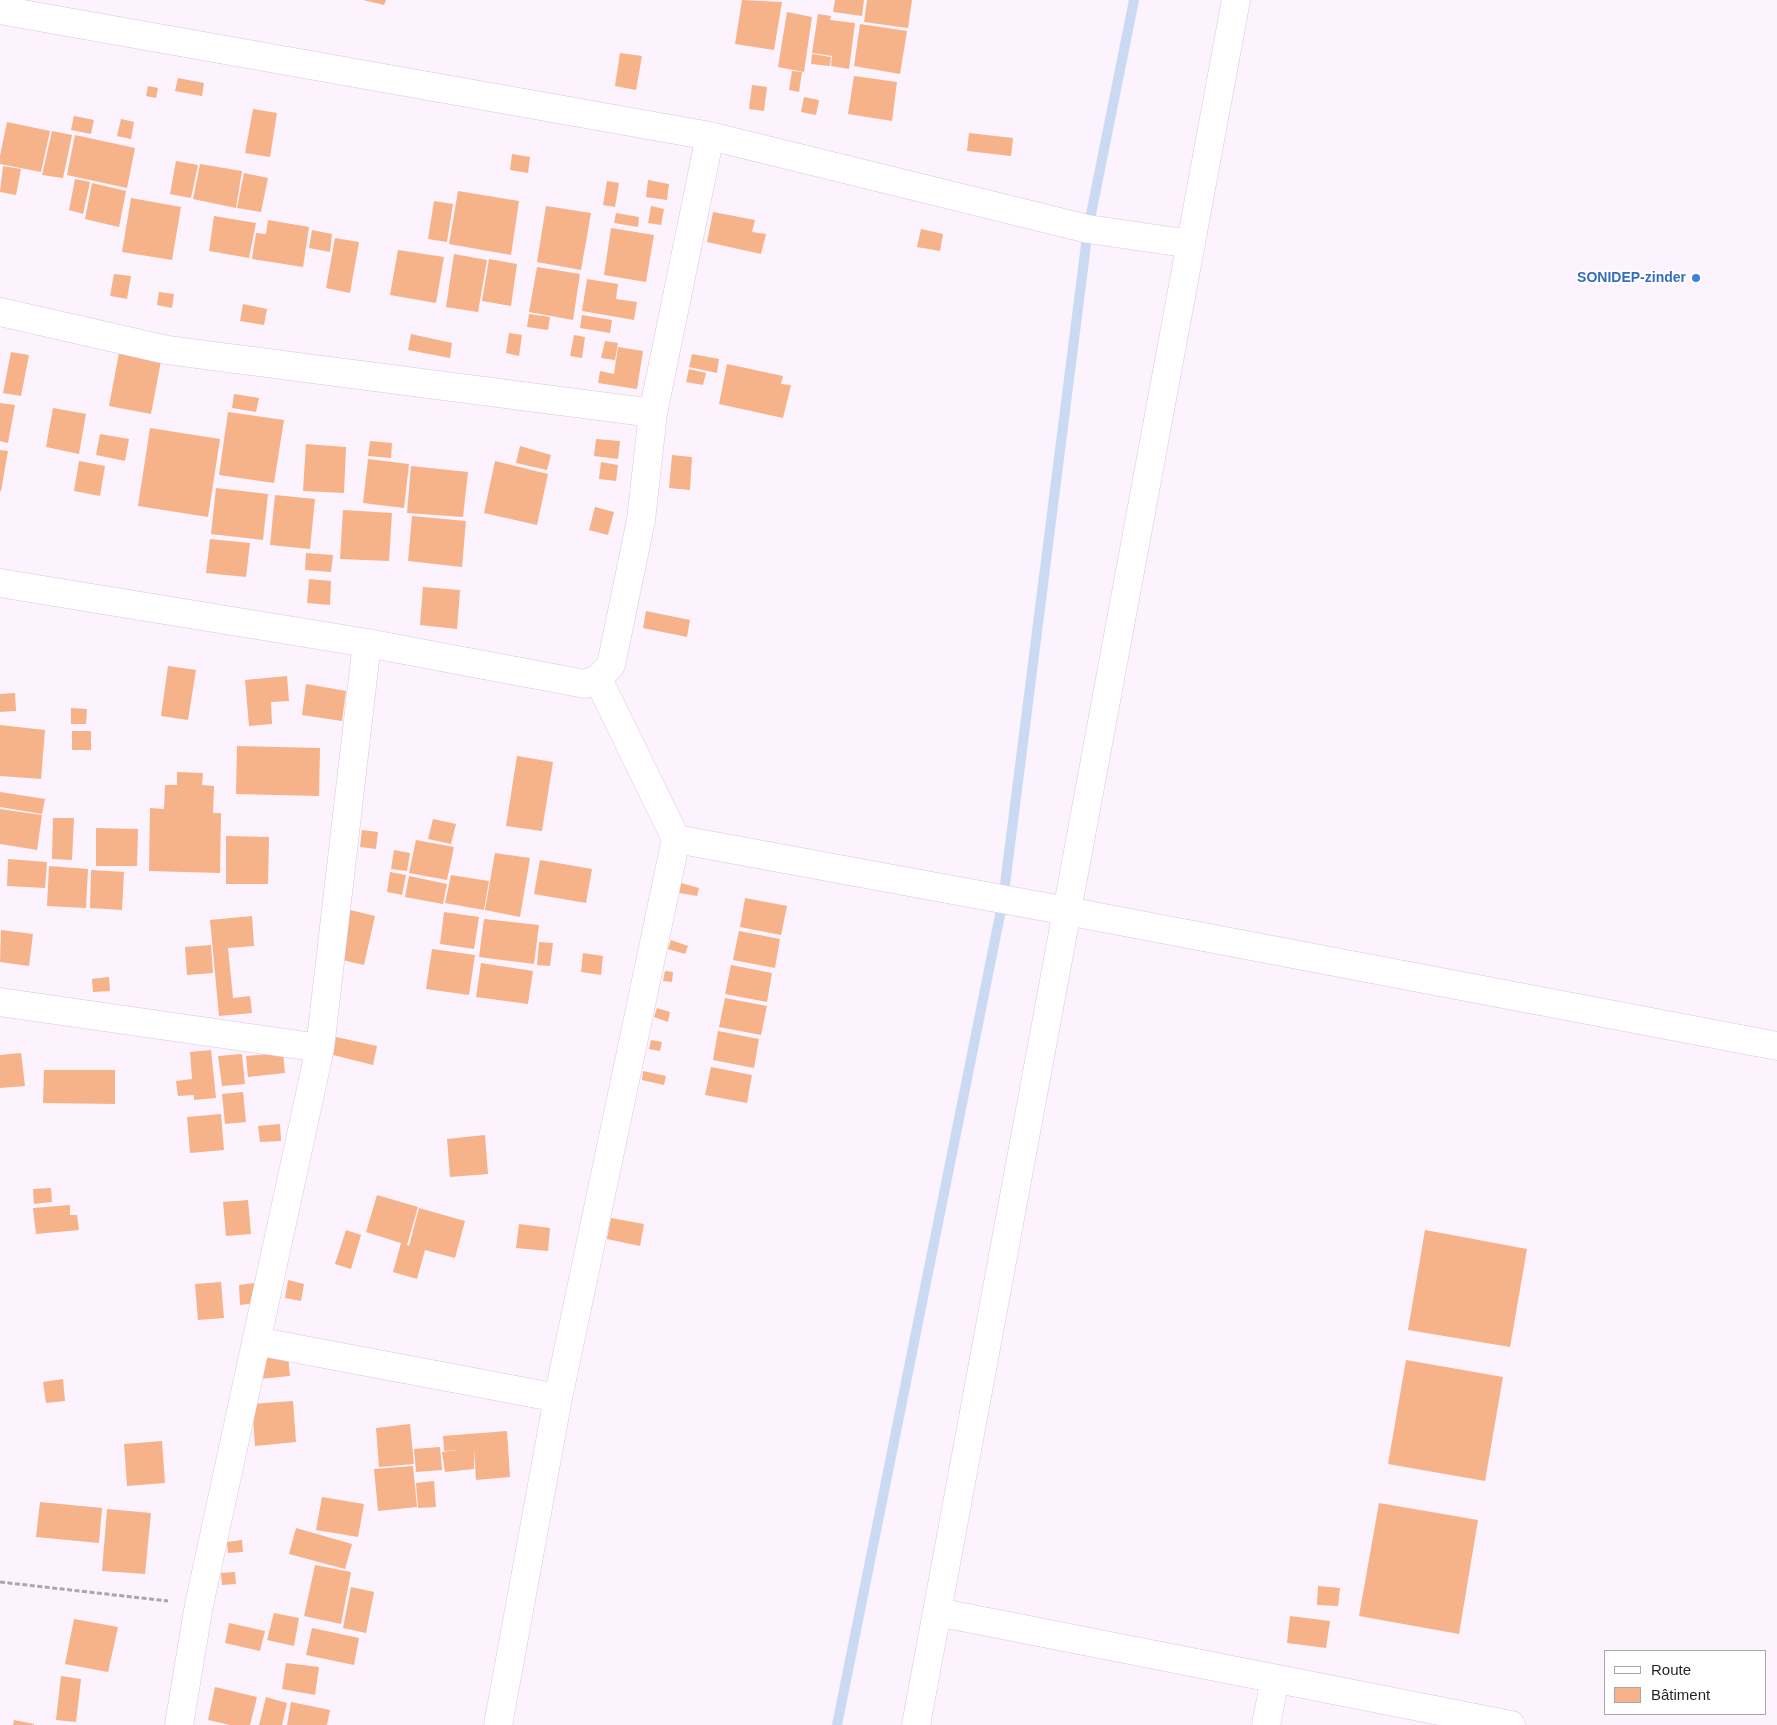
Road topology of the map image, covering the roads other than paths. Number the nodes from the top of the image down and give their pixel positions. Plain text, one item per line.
1 (1236, 0) edge
2 (0, 10) edge
3 (710, 136) junction
4 (1191, 244) junction
5 (0, 312) edge
6 (653, 413) junction
7 (0, 584) edge
8 (367, 643) junction
9 (598, 680) junction
10 (676, 839) junction
11 (1067, 911) junction
12 (0, 1002) edge
13 (1777, 1046) edge
14 (320, 1048) junction
15 (256, 1341) junction
16 (558, 1398) junction
17 (937, 1612) junction
18 (1275, 1679) junction
19 (179, 1725) edge
20 (498, 1725) edge
21 (916, 1725) edge
22 (1266, 1725) edge
23 (1511, 1725) edge

1 - 4 street
2 - 3 street
3 - 4 street
3 - 6 street
4 - 11 street
5 - 6 street
6 - 9 street
7 - 8 street
8 - 9 street
8 - 14 street
9 - 10 street
10 - 11 street
10 - 16 street
11 - 13 street
11 - 17 street
12 - 14 street
14 - 15 street
15 - 16 street
15 - 19 street
16 - 20 street
17 - 18 street
17 - 21 street
18 - 22 street
18 - 23 street

